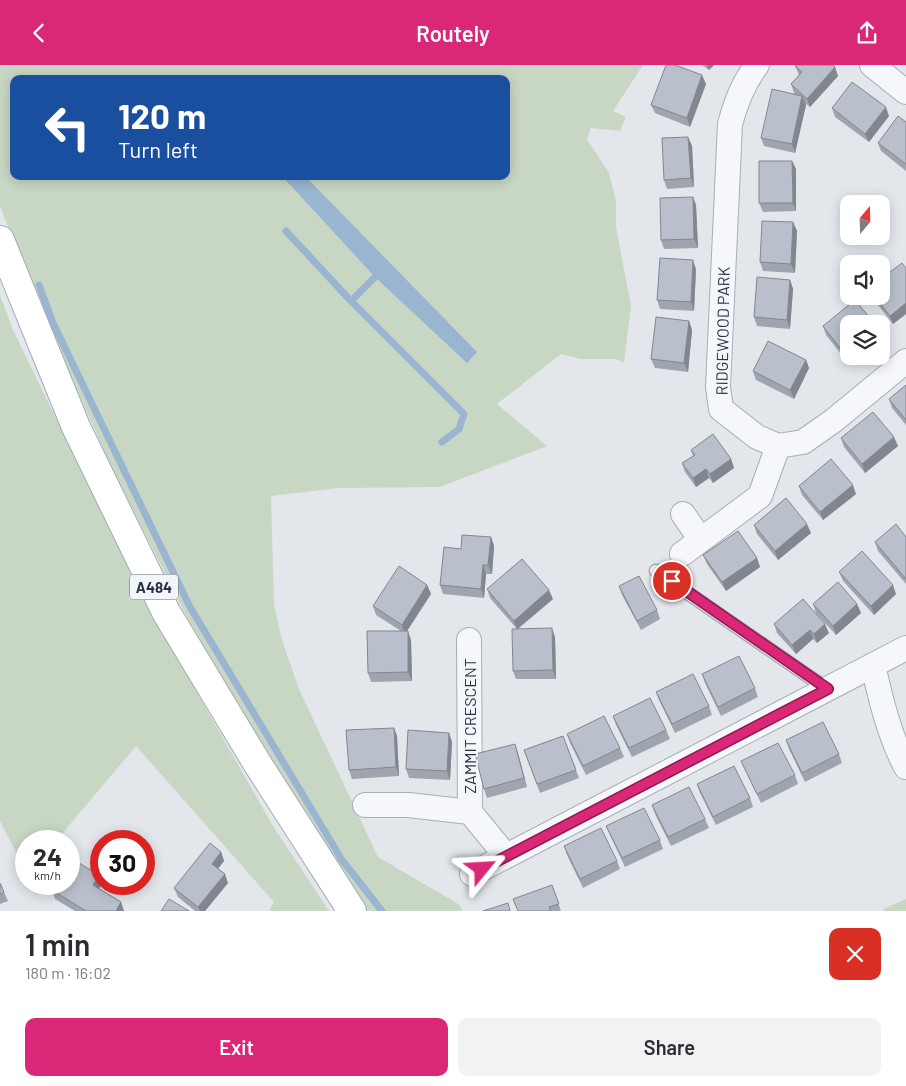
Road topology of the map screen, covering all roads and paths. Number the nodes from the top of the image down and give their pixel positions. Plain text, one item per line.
1 (756, 65) edge
2 (872, 65) edge
3 (906, 92) edge
4 (0, 240) edge
5 (906, 361) edge
6 (778, 446) junction
7 (683, 514) dead end
8 (701, 540) junction
9 (682, 554) dead end
10 (656, 571) dead end
11 (469, 640) dead end
12 (906, 648) edge
13 (873, 665) junction
14 (828, 689) junction
15 (906, 767) edge
16 (365, 805) dead end
17 (470, 812) junction
18 (506, 856) junction
19 (472, 874) dead end
20 (352, 911) edge

1 - 6 street, RIDGEWOOD PARK
2 - 3 street
4 - 20 main road, A484
5 - 6 street
6 - 8 street
7 - 8 street
8 - 9 street
10 - 14 lane
11 - 17 street, ZAMMIT CRESCENT
12 - 13 street
13 - 14 street
13 - 15 street
14 - 18 street
16 - 17 street, ZAMMIT CRESCENT
17 - 18 street, ZAMMIT CRESCENT
18 - 19 street

